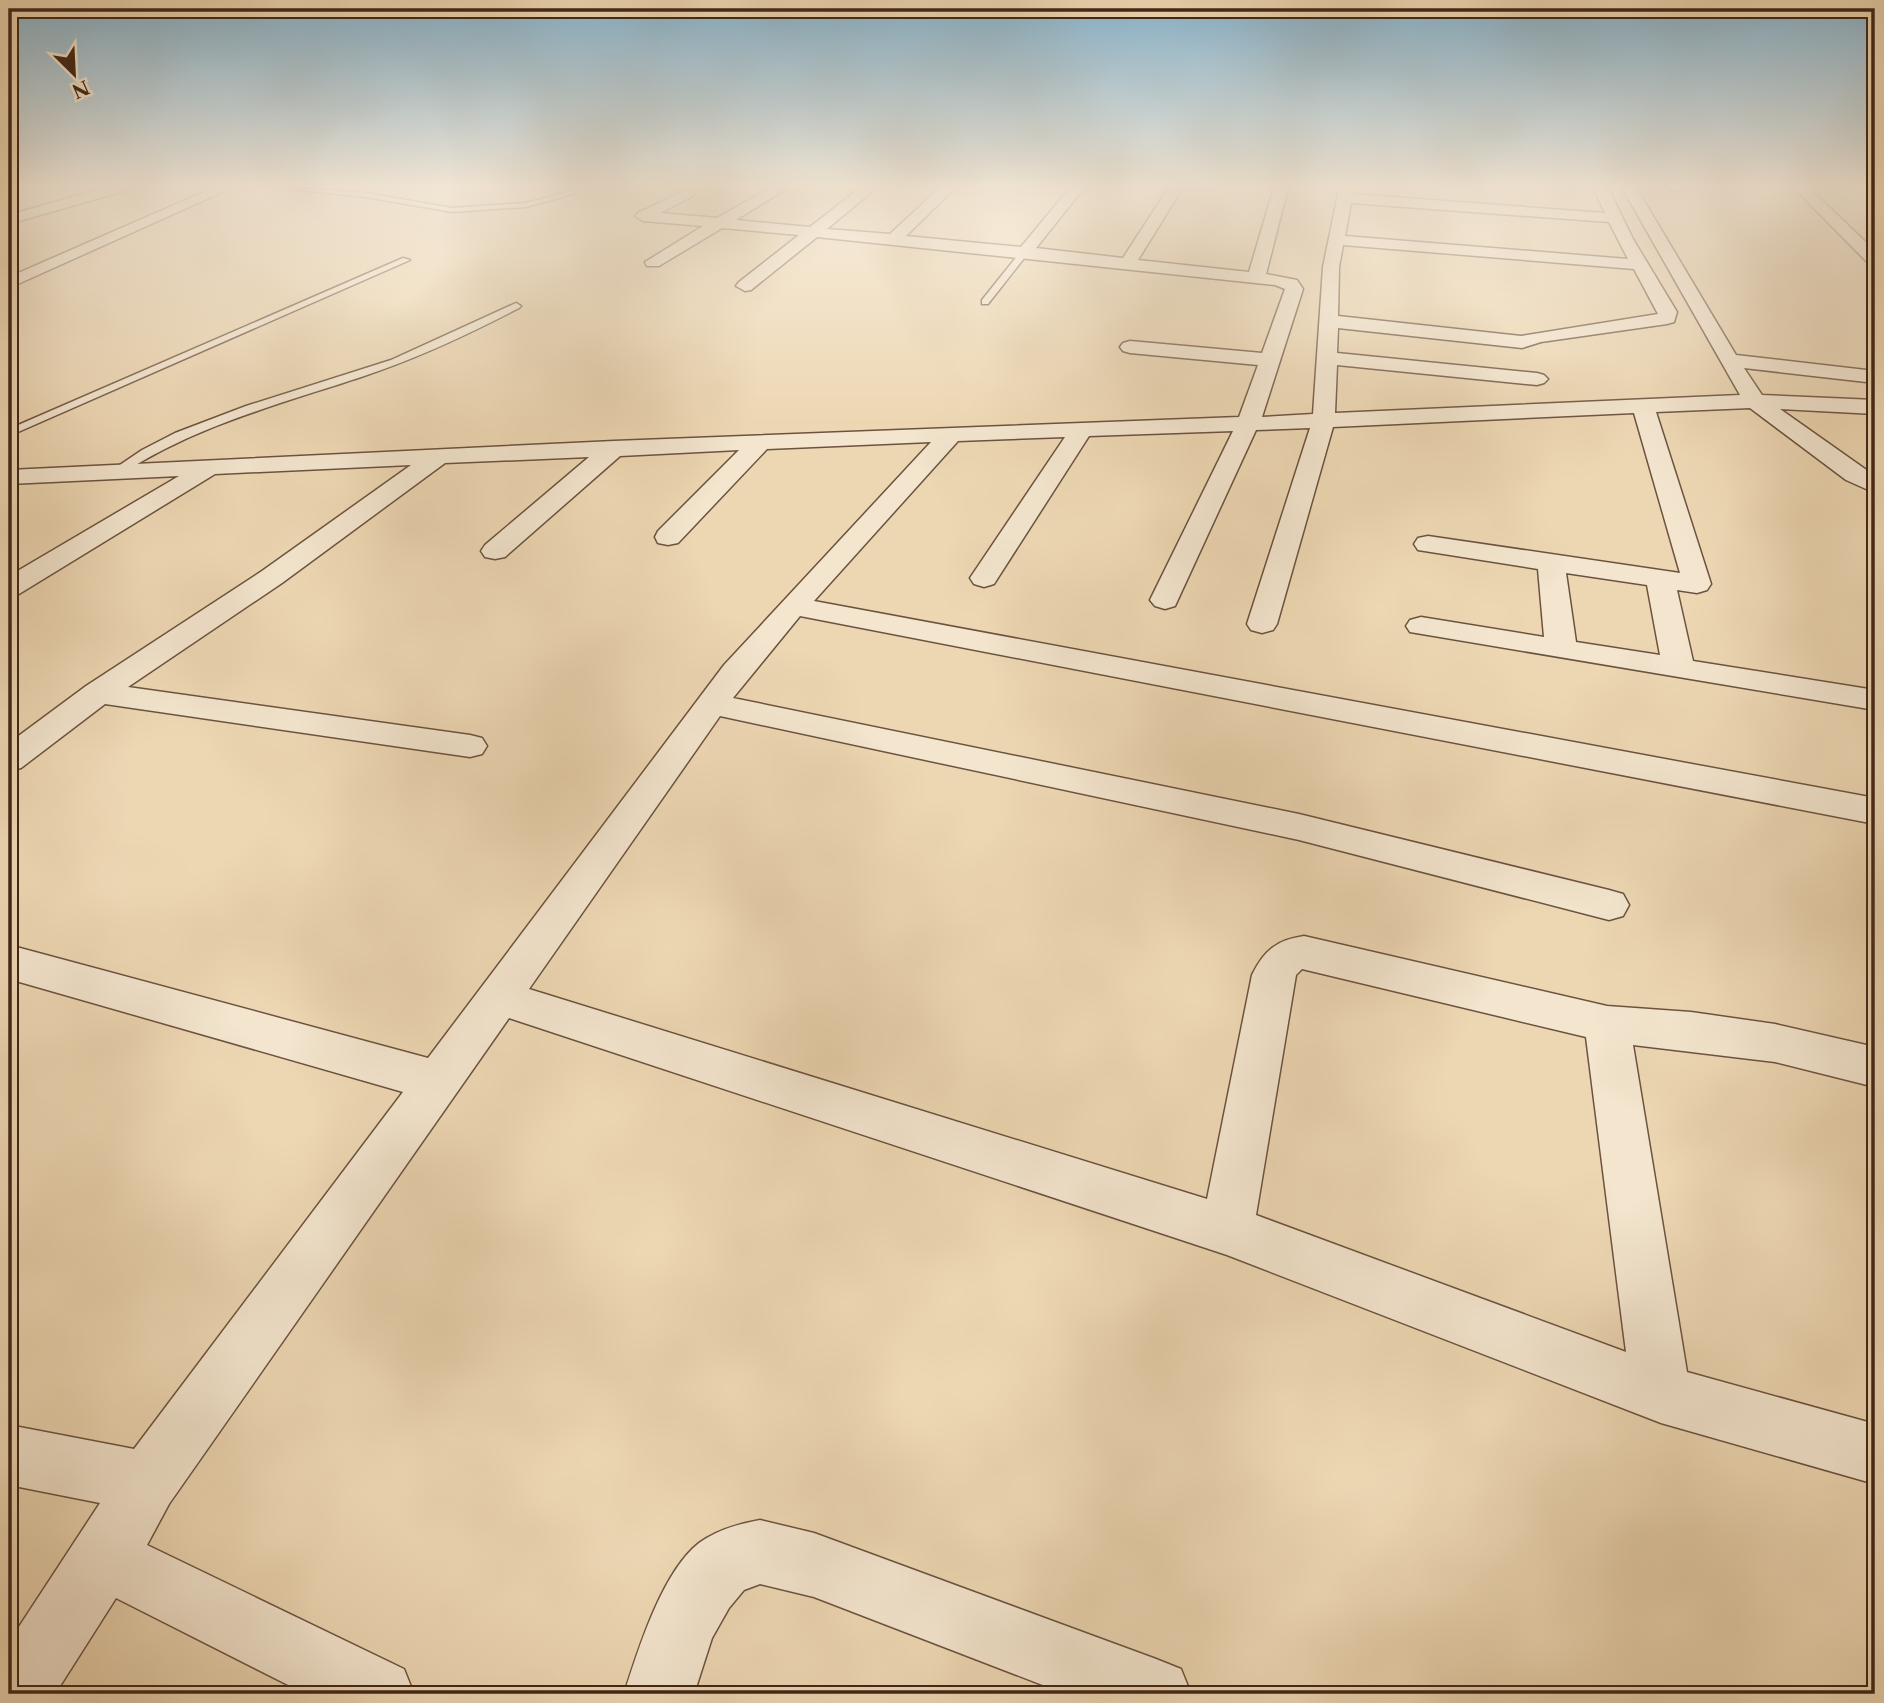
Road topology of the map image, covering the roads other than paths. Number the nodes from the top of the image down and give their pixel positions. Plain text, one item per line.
1 (53, 263) edge
2 (397, 263) edge
3 (773, 263) edge
4 (1016, 263) edge
5 (1132, 263) edge
6 (1260, 263) edge
7 (1332, 263) edge
8 (1623, 263) edge
9 (1673, 263) edge
10 (1642, 265) joint
11 (1256, 277) junction
12 (9, 283) edge
13 (745, 286) dead end
14 (985, 302) dead end
15 (516, 306) dead end
16 (1329, 321) junction
17 (1522, 342) junction
18 (1130, 347) dead end
19 (1325, 358) junction
20 (1270, 360) junction
21 (1729, 360) junction
22 (1875, 377) edge
23 (1537, 379) junction
24 (1755, 401) junction
25 (1643, 405) junction
26 (1875, 407) edge
27 (1564, 409) junction
28 (1324, 419) junction
29 (1248, 424) junction
30 (1082, 429) junction
31 (9, 433) edge
32 (952, 434) junction
33 (761, 442) junction
34 (614, 448) junction
35 (439, 456) junction
36 (210, 468) junction
37 (114, 472) junction
38 (9, 477) edge
39 (1875, 486) edge
40 (668, 537) dead end
41 (1428, 544) dead end
42 (495, 551) dead end
43 (1551, 562) junction
44 (984, 578) dead end
45 (1660, 578) junction
46 (9, 588) edge
47 (1165, 600) dead end
48 (793, 606) junction
49 (1262, 624) dead end
50 (1421, 626) dead end
51 (1562, 648) junction
52 (1678, 666) junction
53 (98, 693) junction
54 (1875, 700) edge
55 (712, 704) junction
56 (470, 746) dead end
57 (9, 760) edge
58 (1875, 811) edge
59 (1609, 905) dead end
60 (9, 962) edge
61 (499, 998) junction
62 (1607, 1024) junction
63 (1875, 1067) edge
64 (436, 1081) junction
65 (1227, 1230) junction
66 (1661, 1394) junction
67 (1875, 1454) edge
68 (9, 1455) edge
69 (147, 1482) junction
70 (104, 1558) junction
71 (15, 1694) edge
72 (379, 1694) edge
73 (659, 1694) edge
74 (1156, 1694) edge

1 - 12 street
2 - 31 lane
3 - 13 street
4 - 14 lane
5 - 11 street
6 - 11 street
7 - 16 street
8 - 10 street
9 - 21 street
10 - 17 street
11 - 20 street
15 - 37 lane
16 - 17 street
16 - 19 street
17 - 23 street
18 - 20 street
19 - 23 street
19 - 28 street
20 - 29 street
21 - 22 street
21 - 24 street
23 - 27 street
24 - 25 street
24 - 26 street
24 - 39 street
25 - 27 street
25 - 45 street
27 - 28 street
28 - 29 street
28 - 49 street
29 - 30 street
29 - 47 street
30 - 32 street
30 - 44 street
32 - 33 street
32 - 48 street
33 - 34 street
33 - 40 street
34 - 35 street
34 - 42 street
35 - 36 street
35 - 53 street
36 - 37 street
36 - 46 street
37 - 38 street
41 - 43 street
43 - 45 street
43 - 51 street
45 - 52 street
48 - 55 street
48 - 58 street
50 - 51 street
51 - 52 street
52 - 54 street
53 - 56 street
53 - 57 street
55 - 59 street
55 - 61 street
60 - 64 street
61 - 64 street
61 - 65 street
62 - 63 street
62 - 65 street
62 - 66 street
64 - 69 street
65 - 66 street
66 - 67 street
68 - 69 street
69 - 70 street
70 - 71 street
70 - 72 street
73 - 74 street

